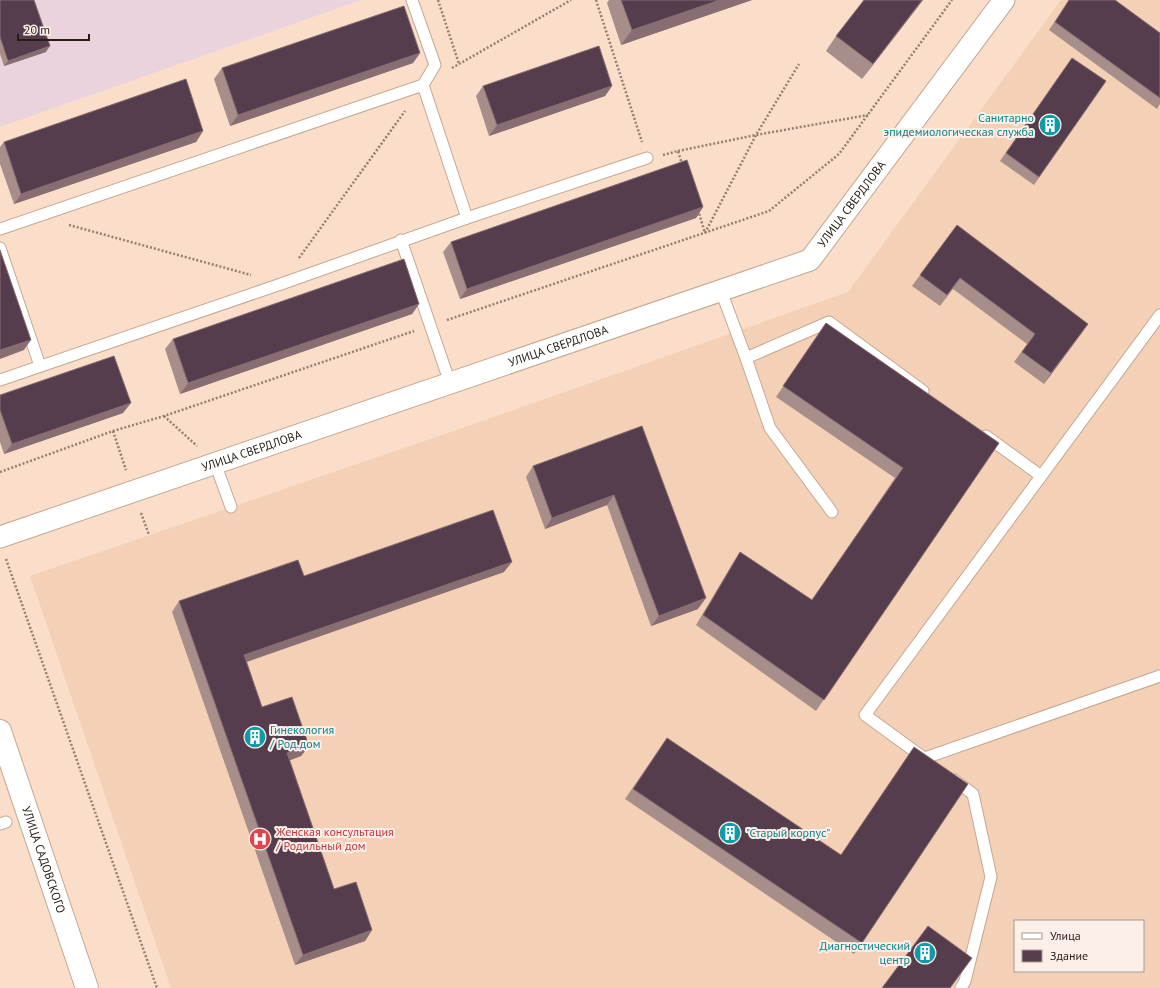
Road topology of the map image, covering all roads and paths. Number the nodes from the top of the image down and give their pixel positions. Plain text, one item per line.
1 (412, 0) edge
2 (438, 0) edge
3 (571, 0) edge
4 (596, 0) edge
5 (952, 0) edge
6 (1004, 0) edge
7 (460, 64) junction
8 (799, 64) dead end
9 (423, 85) junction
10 (868, 114) junction
11 (756, 135) junction
12 (678, 151) junction
13 (647, 158) junction
14 (683, 166) edge
15 (695, 203) edge
16 (37, 216) junction
17 (467, 218) junction
18 (0, 229) edge
19 (705, 232) junction
20 (401, 240) junction
21 (0, 248) edge
22 (281, 284) junction
23 (721, 291) junction
24 (1160, 315) edge
25 (431, 326) junction
26 (746, 358) junction
27 (40, 366) junction
28 (0, 380) edge
29 (450, 383) junction
30 (932, 397) edge
31 (164, 416) junction
32 (977, 430) edge
33 (215, 463) junction
34 (0, 472) edge
35 (1041, 476) junction
36 (231, 507) dead end
37 (832, 512) dead end
38 (3, 546) edge
39 (1160, 676) edge
40 (0, 731) edge
41 (924, 758) junction
42 (87, 988) edge
43 (157, 988) edge
44 (961, 988) edge

1 - 9 lane
2 - 7 path
3 - 7 path
4 - 13 path
5 - 10 path
6 - 23 street, УЛИЦА СВЕРДЛОВА
7 - 9 path
8 - 11 path
9 - 16 lane
9 - 17 lane
9 - 22 path
10 - 11 path
10 - 19 path
11 - 12 path
11 - 19 path
12 - 13 path
12 - 14 path
13 - 17 lane
15 - 19 path
16 - 18 lane
16 - 22 path
17 - 20 lane
19 - 25 path
20 - 22 lane
20 - 25 lane
21 - 27 lane
22 - 27 lane
23 - 26 lane
23 - 29 street, УЛИЦА СВЕРДЛОВА
24 - 35 lane
25 - 29 lane
25 - 31 path
26 - 30 lane
26 - 37 lane
27 - 28 lane
29 - 33 street, УЛИЦА СВЕРДЛОВА
31 - 33 path
31 - 34 path
32 - 35 lane
33 - 36 lane
33 - 38 street, УЛИЦА СВЕРДЛОВА
35 - 41 lane
38 - 43 path
39 - 41 lane
40 - 42 street, УЛИЦА САДОВСКОГО
41 - 44 lane

